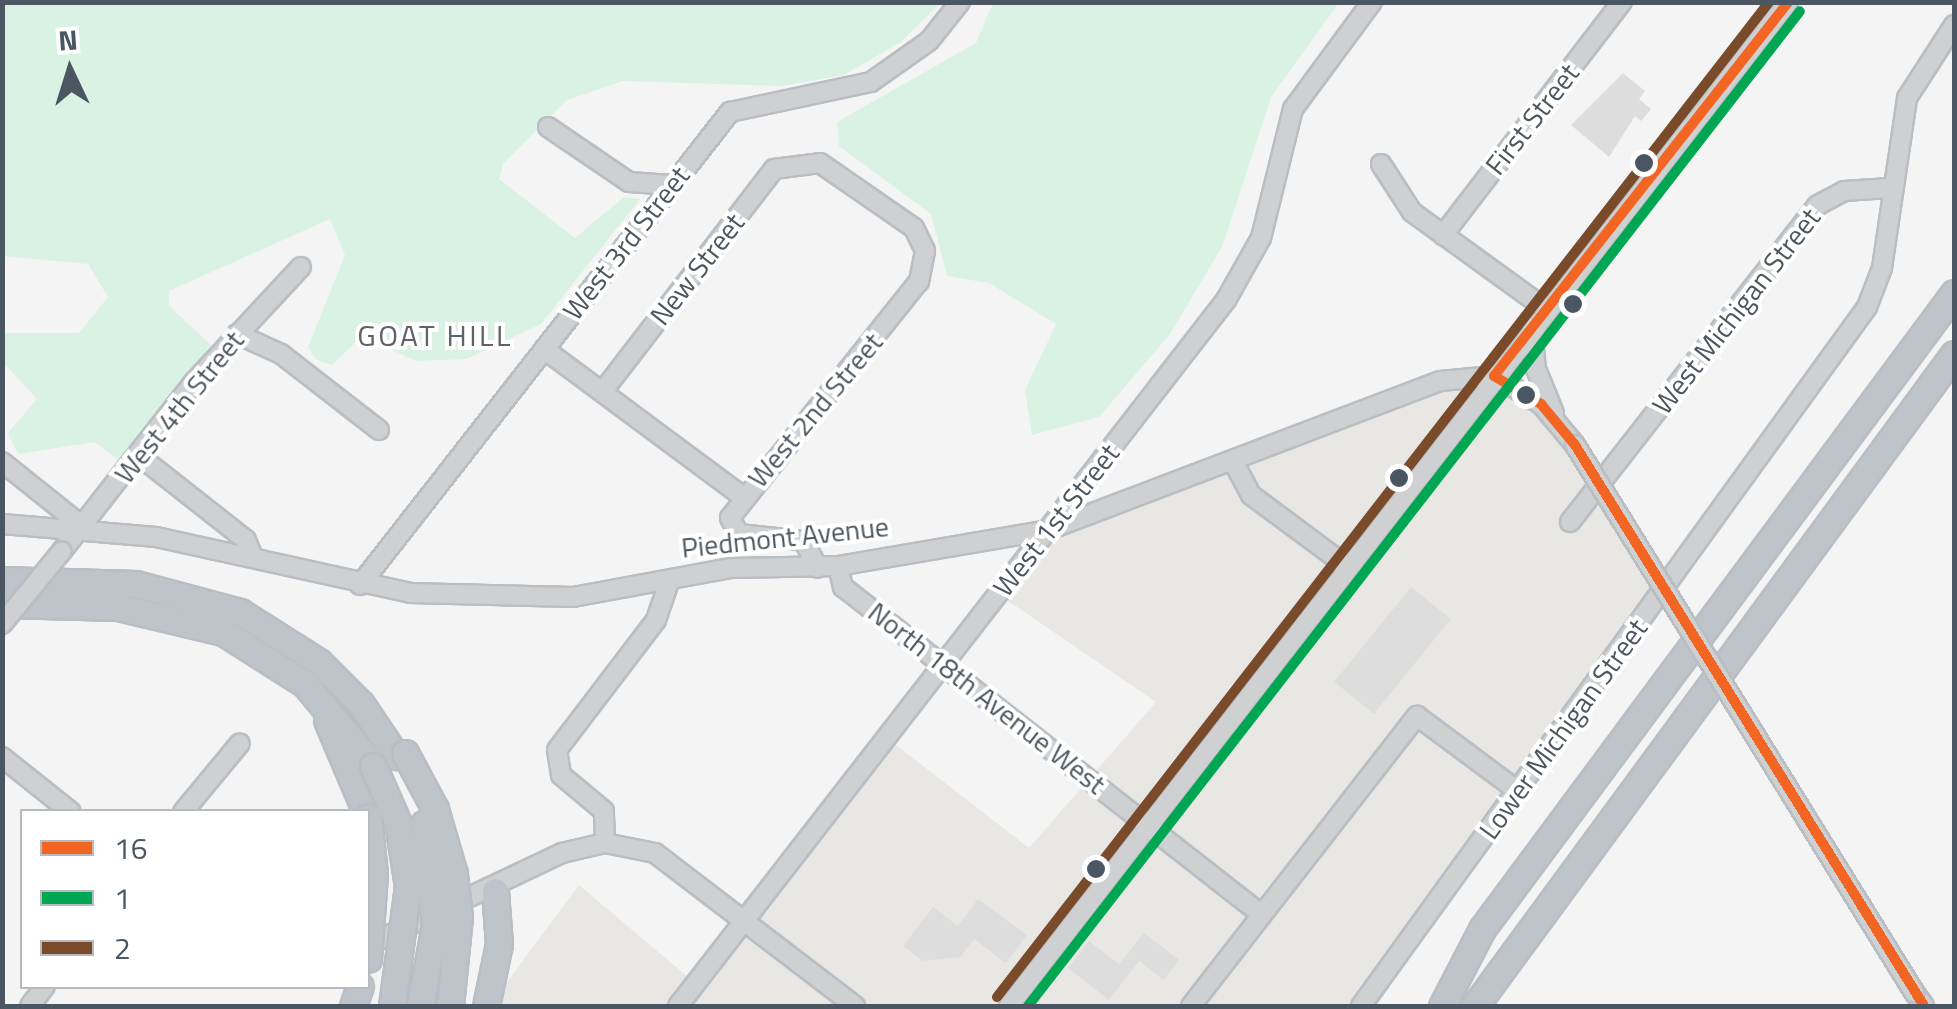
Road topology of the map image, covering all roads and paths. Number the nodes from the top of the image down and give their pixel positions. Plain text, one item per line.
1 (960, 2) edge
2 (1372, 2) edge
3 (1622, 2) edge
4 (1788, 2) edge
5 (1954, 25) edge
6 (548, 127) dead end
7 (800, 161) joint
8 (1382, 164) dead end
9 (668, 185) junction
10 (1890, 188) junction
11 (1443, 234) junction
12 (301, 267) dead end
13 (1954, 293) edge
14 (1546, 309) junction
15 (1532, 326) junction
16 (237, 334) junction
17 (544, 349) junction
18 (1954, 354) edge
19 (1494, 376) junction
20 (603, 390) junction
21 (1558, 422) junction
22 (380, 430) dead end
23 (138, 455) junction
24 (2, 462) edge
25 (1234, 463) junction
26 (742, 496) junction
27 (1570, 522) dead end
28 (2, 524) edge
29 (81, 526) junction
30 (1048, 530) junction
31 (253, 558) junction
32 (838, 566) junction
33 (1348, 567) junction
34 (818, 568) junction
35 (670, 579) junction
36 (2, 580) edge
37 (360, 585) junction
38 (2, 604) edge
39 (231, 622) junction
40 (2, 624) edge
41 (944, 664) junction
42 (240, 743) dead end
43 (2, 757) edge
44 (382, 762) junction
45 (1518, 790) junction
46 (67, 809) edge
47 (186, 809) edge
48 (368, 809) edge
49 (1146, 822) junction
50 (370, 840) edge
51 (605, 844) junction
52 (495, 891) junction
53 (1262, 915) junction
54 (746, 920) junction
55 (1482, 929) junction
56 (370, 931) edge
57 (370, 944) edge
58 (1919, 999) edge
59 (392, 1006) edge
60 (420, 1006) edge
61 (450, 1006) edge
62 (486, 1006) edge
63 (678, 1006) edge
64 (854, 1006) edge
65 (1009, 1006) edge
66 (1192, 1006) edge
67 (1361, 1006) edge
68 (1421, 1006) edge
69 (1442, 1006) edge
70 (1476, 1006) edge

1 - 9 street, West 3rd Street
2 - 30 street, West 1st Street
3 - 11 street, First Street
4 - 14 street
5 - 10 street
6 - 9 street
7 - 20 street, New Street
7 - 26 street, West 2nd Street
8 - 11 street
9 - 17 street, West 3rd Street
10 - 27 street, West Michigan Street
10 - 45 street, Lower Michigan Street
11 - 14 street
12 - 16 street, West 4th Street
13 - 55 highway
14 - 15 street
15 - 19 street
15 - 21 street
16 - 22 street
16 - 23 street, West 4th Street
17 - 20 street
17 - 37 street, West 3rd Street
18 - 70 highway
19 - 21 street
19 - 25 street, Piedmont Avenue
19 - 33 street
20 - 26 street
21 - 58 street, bridge
23 - 29 street, West 4th Street
23 - 31 street
24 - 29 street
25 - 30 street, Piedmont Avenue
25 - 33 street
26 - 34 street, West 2nd Street
28 - 29 street, Piedmont Avenue
29 - 31 street, Piedmont Avenue
29 - 40 street, West 4th Street, bridge
30 - 32 street, Piedmont Avenue
30 - 41 street, West 1st Street
31 - 37 street, Piedmont Avenue
32 - 34 street, Piedmont Avenue
32 - 41 street, North 18th Avenue West
33 - 49 street
34 - 35 street, Piedmont Avenue
35 - 37 street, Piedmont Avenue
35 - 51 street
36 - 39 highway
38 - 39 highway
39 - 44 highway
39 - 44 highway
41 - 49 street, North 18th Avenue West
41 - 54 street, West 1st Street
42 - 47 street
43 - 46 street
44 - 48 highway
44 - 59 highway, bridge
44 - 60 highway, bridge
44 - 61 highway, bridge
45 - 53 street
45 - 67 street, Lower Michigan Street
49 - 53 street, North 18th Avenue West
49 - 65 street
50 - 56 highway, bridge
51 - 52 street
51 - 54 street
52 - 57 street
52 - 62 highway
53 - 66 street
54 - 63 street, West 1st Street
54 - 64 street
55 - 68 highway
55 - 69 highway

